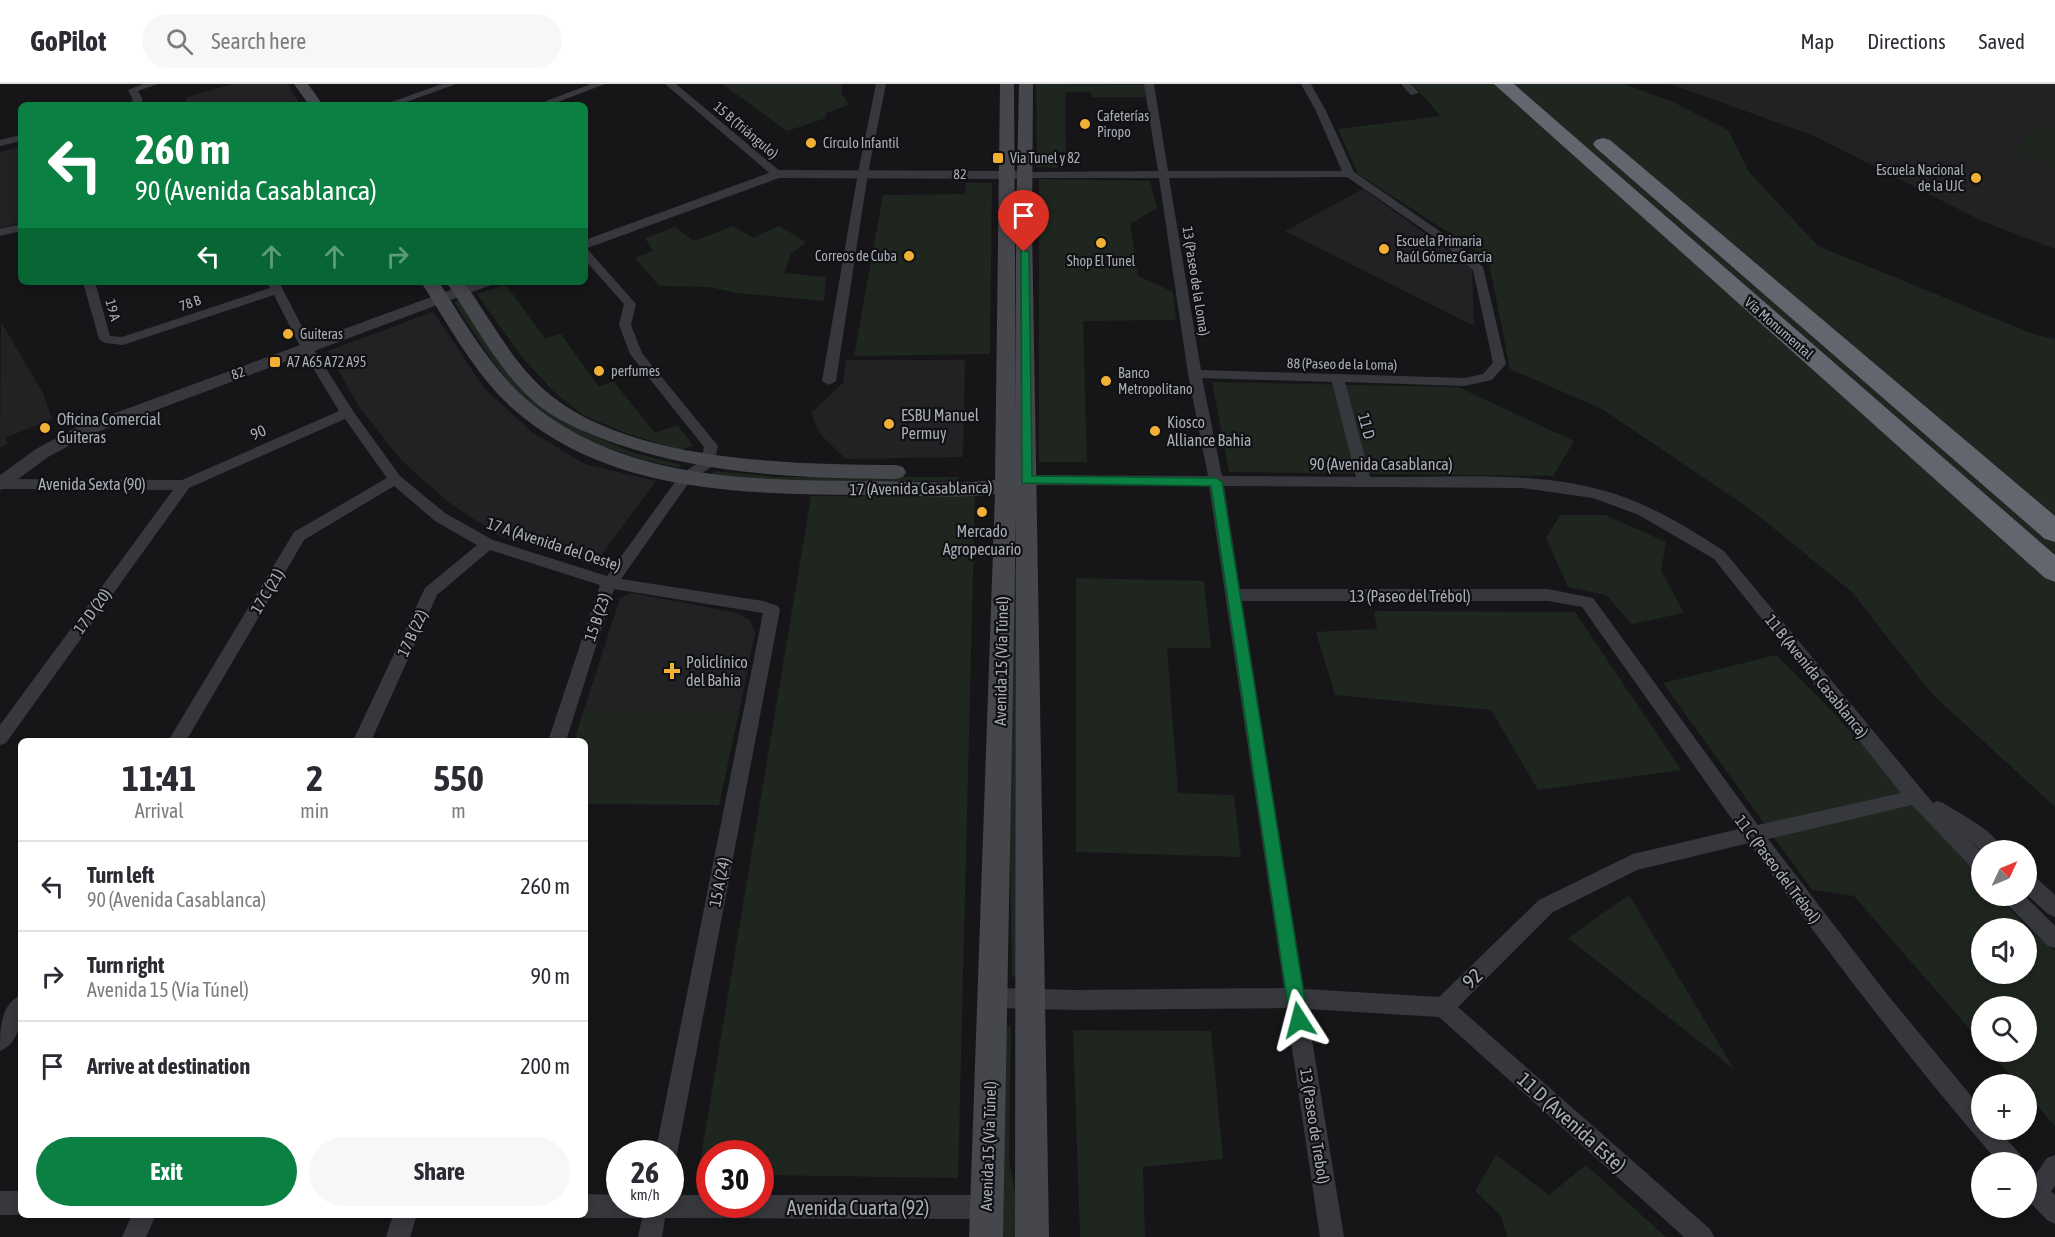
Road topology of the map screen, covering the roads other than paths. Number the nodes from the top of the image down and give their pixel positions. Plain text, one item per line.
1 (153, 84) edge
2 (301, 84) edge
3 (451, 84) edge
4 (600, 84) edge
5 (670, 84) edge
6 (881, 84) edge
7 (1007, 84) edge
8 (1026, 84) edge
9 (1149, 84) edge
10 (1306, 84) edge
11 (1406, 84) edge
12 (1503, 84) edge
13 (1533, 84) edge
14 (1414, 93) dead end
15 (136, 102) edge
16 (314, 102) edge
17 (397, 102) edge
18 (549, 102) edge
19 (18, 139) edge
20 (0, 144) edge
21 (863, 173) junction
22 (777, 174) junction
23 (1005, 174) junction
24 (1349, 174) junction
25 (1024, 175) junction
26 (1163, 175) junction
27 (18, 228) edge
28 (0, 234) edge
29 (588, 244) edge
30 (588, 257) edge
31 (90, 285) edge
32 (275, 286) edge
33 (458, 286) edge
34 (435, 290) edge
35 (112, 341) joint
36 (307, 348) junction
37 (1195, 374) junction
38 (1338, 380) junction
39 (829, 381) dead end
40 (347, 413) junction
41 (708, 463) junction
42 (686, 478) junction
43 (394, 479) junction
44 (1013, 480) junction
45 (1364, 481) junction
46 (1216, 482) junction
47 (0, 484) edge
48 (184, 484) junction
49 (1994, 518) junction
50 (2055, 532) edge
51 (488, 544) junction
52 (1719, 555) joint
53 (2055, 571) edge
54 (610, 583) junction
55 (2055, 584) edge
56 (1233, 595) junction
57 (1587, 602) joint
58 (772, 610) joint
59 (0, 738) edge
60 (179, 738) edge
61 (363, 738) edge
62 (558, 738) edge
63 (1915, 797) junction
64 (1753, 836) junction
65 (1983, 840) edge
66 (1971, 854) edge
67 (2037, 891) edge
68 (2022, 906) edge
69 (2055, 908) edge
70 (2055, 939) edge
71 (992, 998) junction
72 (1296, 998) junction
73 (1030, 1000) junction
74 (1443, 1007) junction
75 (18, 1010) edge
76 (0, 1041) edge
77 (1971, 1114) edge
78 (669, 1140) edge
79 (1993, 1140) edge
80 (2003, 1152) edge
81 (2055, 1166) edge
82 (2037, 1182) edge
83 (2037, 1192) edge
84 (0, 1203) edge
85 (18, 1203) edge
86 (588, 1206) edge
87 (606, 1206) edge
88 (684, 1206) edge
89 (2055, 1212) edge
90 (143, 1218) edge
91 (404, 1218) edge
92 (654, 1218) edge
93 (986, 1222) edge
94 (134, 1237) edge
95 (398, 1237) edge
96 (650, 1237) edge
97 (1032, 1237) edge
98 (1332, 1237) edge
99 (1702, 1237) edge

1 - 15 street
2 - 16 main road
3 - 17 street
4 - 18 street
5 - 22 street, 15 B (Triángulo)
6 - 21 street
7 - 23 main road, Avenida 15 (Vía Túnel)
8 - 25 main road, Avenida 15 (Vía Túnel)
9 - 26 street, 13 (Paseo de la Loma)
10 - 24 street
11 - 14 street
12 - 49 highway, Vía Monumental
13 - 50 highway, Vía Monumental
19 - 20 street
21 - 22 street, 82
21 - 23 street, 82
21 - 39 street
22 - 29 street, 82
23 - 25 street, 82
23 - 44 main road, Avenida 15 (Vía Túnel)
24 - 26 street, 82
24 - 38 street, 88 (Paseo de la Loma)
25 - 26 street, 82
25 - 44 main road, Avenida 15 (Vía Túnel)
26 - 37 street, 13 (Paseo de la Loma)
27 - 28 street
30 - 41 street
31 - 35 street, 19 A
32 - 35 street, 78 B
32 - 36 street, 17 A (Avenida del Oeste)
33 - 34 street, 82
33 - 41 main road, 17 (Avenida Casablanca)
34 - 36 street, 82
34 - 42 main road, 17 (Avenida Casablanca)
36 - 40 street, 17 A (Avenida del Oeste)
36 - 47 street, 82
37 - 38 street, 88 (Paseo de la Loma)
37 - 46 street, 13 (Paseo de la Loma)
38 - 45 street, 11 D
40 - 43 street, 17 A (Avenida del Oeste)
40 - 48 street, 90
41 - 42 street, 15 B (23)
41 - 44 main road, 17 (Avenida Casablanca)
42 - 44 main road, 17 (Avenida Casablanca)
42 - 54 street, 15 B (23)
43 - 51 street, 17 A (Avenida del Oeste)
43 - 60 street, 17 C (21)
44 - 46 street, 90 (Avenida Casablanca)
44 - 71 main road, Avenida 15 (Vía Túnel)
44 - 73 main road, Avenida 15 (Vía Túnel)
45 - 46 street, 90 (Avenida Casablanca)
45 - 52 street, 90 (Avenida Casablanca)
46 - 56 street, 13 (Paseo de Trebol)
47 - 48 street, Avenida Sexta (90)
48 - 59 street, 17 D (20)
49 - 53 highway, Vía Monumental
49 - 55 highway
51 - 54 street, 17 A (Avenida del Oeste)
51 - 61 street, 17 B (22)
52 - 63 street, 11 B (Avenida Casablanca)
54 - 58 street, 17 A (Avenida del Oeste)
54 - 62 street, 15 B (23)
56 - 57 street, 13 (Paseo del Trébol)
56 - 72 street, 13 (Paseo de Trebol)
57 - 64 street, 11 C (Paseo del Trébol)
58 - 78 street, 15 A (24)
63 - 64 street, 92
63 - 65 street, 11 B (Avenida Casablanca)
63 - 66 street, 11 B (Avenida Casablanca)
64 - 74 street, 92
64 - 77 street, 11 C (Paseo del Trébol)
67 - 69 street
68 - 70 street
71 - 73 street
71 - 93 main road, Avenida 15 (Vía Túnel)
72 - 73 street
72 - 74 street
72 - 98 street, 13 (Paseo de Trebol)
73 - 97 main road, Avenida 15 (Vía Túnel)
74 - 99 street, 11 D (Avenida Este)
75 - 76 street
79 - 80 street, 11 C (Paseo del Trébol)
81 - 82 street
83 - 89 street
84 - 85 street
86 - 87 street, Avenida Cuarta (92)
88 - 93 street, Avenida Cuarta (92)
90 - 94 street
91 - 95 street
92 - 96 street

